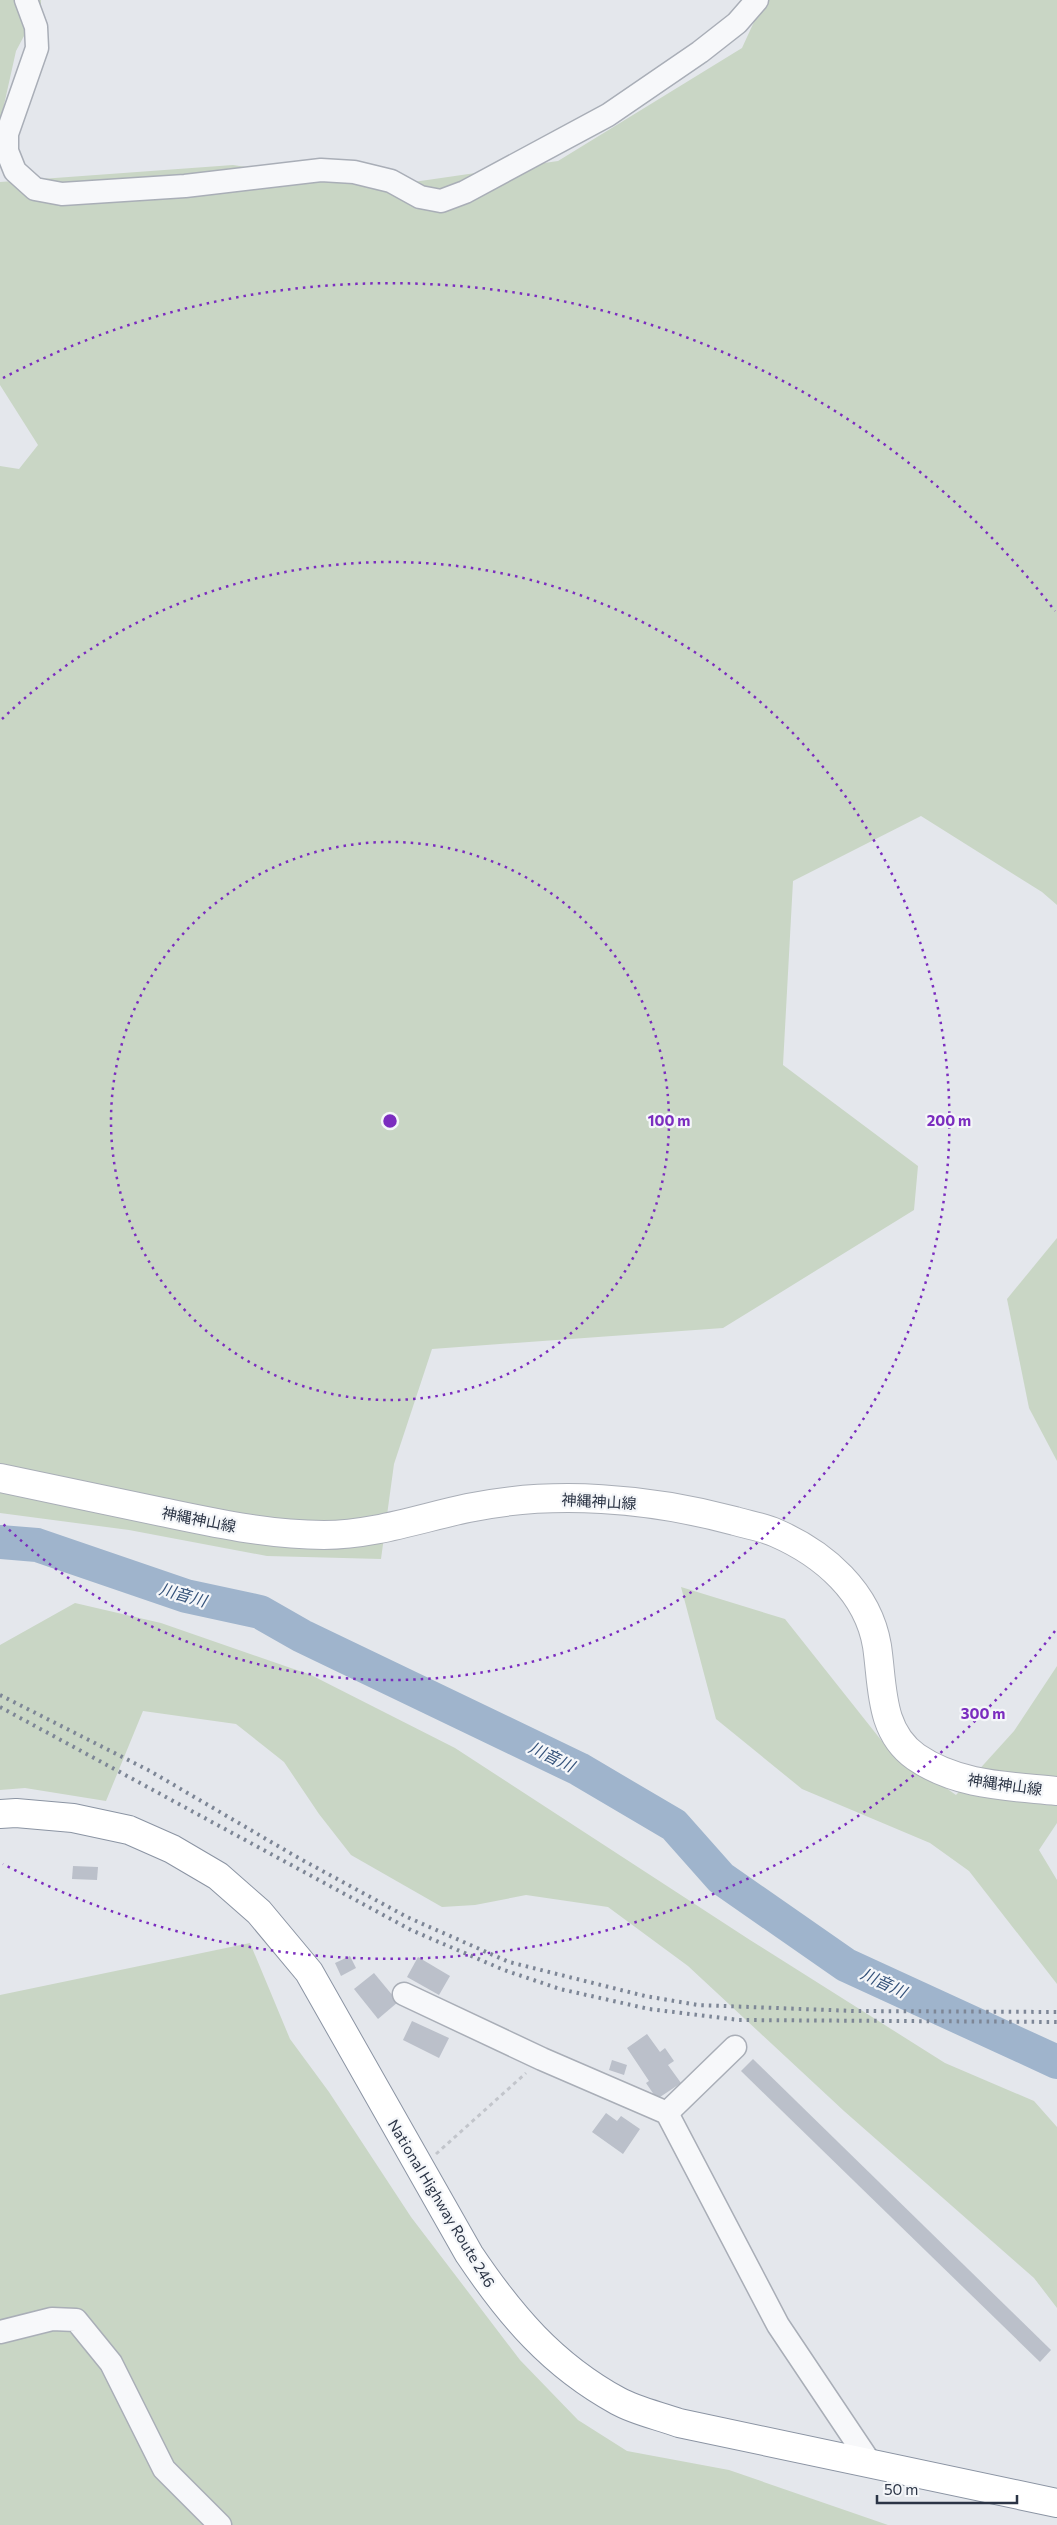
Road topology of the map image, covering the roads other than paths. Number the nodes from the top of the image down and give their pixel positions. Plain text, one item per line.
1 (26, 0) edge
2 (757, 0) edge
3 (0, 1478) edge
4 (1057, 1791) edge
5 (0, 1814) edge
6 (404, 1994) dead end
7 (735, 2047) dead end
8 (667, 2113) junction
9 (0, 2332) edge
10 (871, 2464) junction
11 (1057, 2503) edge
12 (220, 2525) edge

1 - 2 street
3 - 4 main road, 神縄神山線
5 - 10 main road, National Highway Route 246
6 - 8 street
7 - 8 street
8 - 10 street
9 - 12 street
10 - 11 main road, National Highway Route 246

